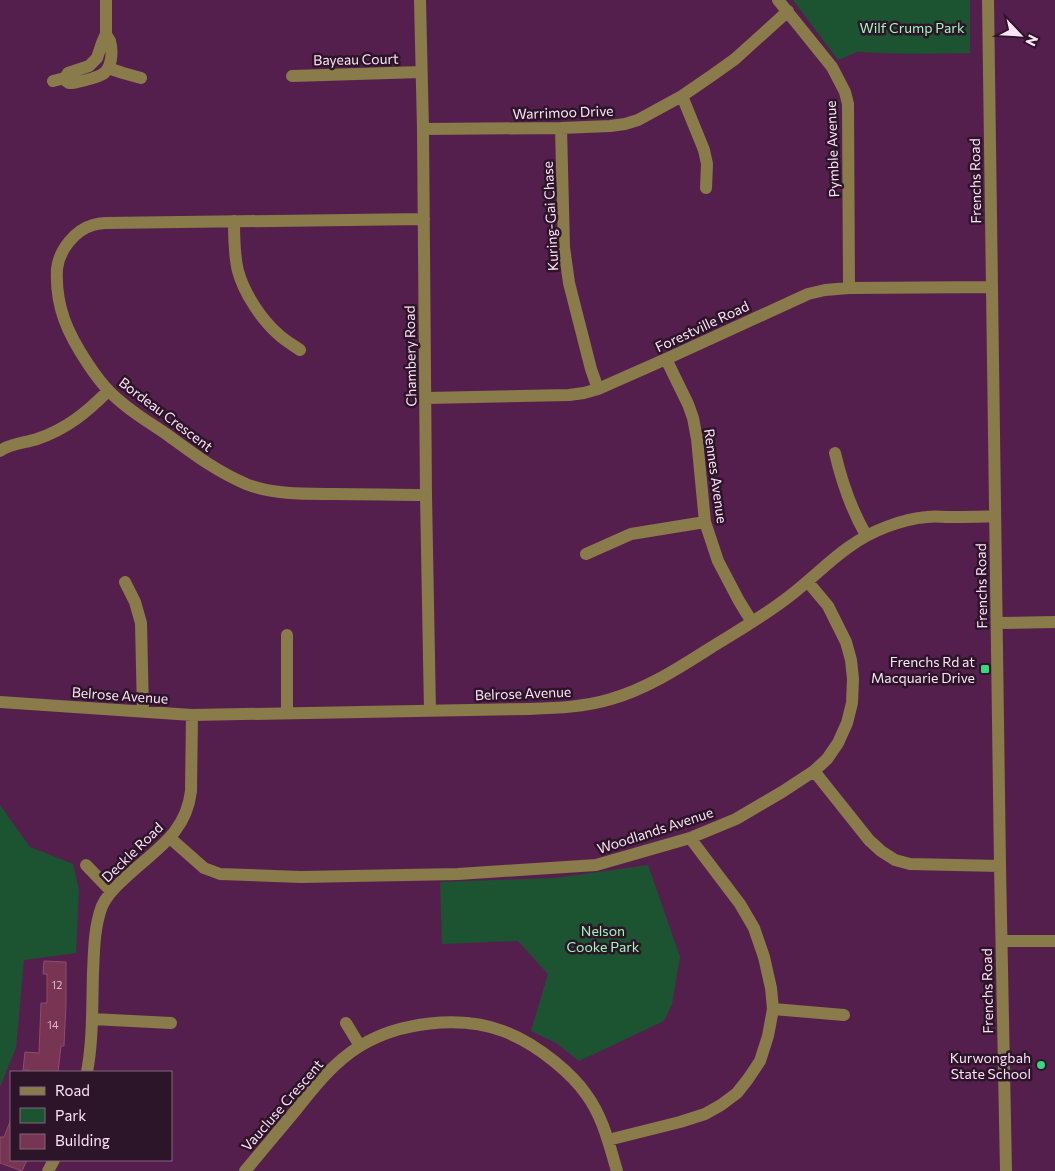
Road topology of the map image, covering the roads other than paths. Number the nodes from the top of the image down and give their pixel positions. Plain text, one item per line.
1 (106, 0) edge
2 (420, 0) edge
3 (778, 0) edge
4 (988, 0) edge
5 (788, 11) junction
6 (106, 34) junction
7 (108, 68) junction
8 (421, 72) junction
9 (292, 76) dead end
10 (141, 78) dead end
11 (682, 96) junction
12 (562, 128) junction
13 (423, 129) junction
14 (706, 188) dead end
15 (424, 219) junction
16 (234, 220) junction
17 (992, 287) junction
18 (849, 288) junction
19 (300, 350) dead end
20 (666, 359) junction
21 (598, 389) junction
22 (108, 391) junction
23 (426, 398) junction
24 (0, 451) edge
25 (836, 453) dead end
26 (426, 495) junction
27 (995, 516) junction
28 (705, 522) junction
29 (866, 535) junction
30 (586, 554) dead end
31 (125, 582) dead end
32 (808, 582) junction
33 (752, 622) junction
34 (1055, 622) edge
35 (997, 623) junction
36 (287, 635) dead end
37 (0, 702) edge
38 (143, 712) junction
39 (430, 712) junction
40 (286, 713) junction
41 (192, 714) junction
42 (814, 771) junction
43 (170, 838) junction
44 (690, 838) junction
45 (86, 865) dead end
46 (1000, 866) junction
47 (111, 891) junction
48 (1002, 941) junction
49 (1055, 941) edge
50 (773, 1010) junction
51 (844, 1015) dead end
52 (92, 1019) junction
53 (171, 1023) dead end
54 (346, 1023) dead end
55 (360, 1046) junction
56 (87, 1071) edge
57 (608, 1140) junction
58 (245, 1171) edge
59 (617, 1171) edge
60 (1006, 1171) edge

1 - 6 street
2 - 8 street, Chambery Road
3 - 5 street, Pymble Avenue
4 - 17 street, Frenchs Road
5 - 11 street, Warrimoo Drive
5 - 18 street, Pymble Avenue
6 - 7 street
6 - 7 street
7 - 10 street
8 - 9 street, Bayeau Court
8 - 13 street, Chambery Road
11 - 12 street, Warrimoo Drive
11 - 14 street
12 - 13 street, Warrimoo Drive
12 - 21 street, Kuring-Gai Chase
13 - 15 street, Chambery Road
15 - 16 street, Bordeau Crescent
15 - 23 street, Chambery Road
16 - 19 street
16 - 22 street, Bordeau Crescent
17 - 18 street, Forestville Road
17 - 27 street, Frenchs Road
18 - 20 street, Forestville Road
20 - 21 street, Forestville Road
20 - 28 street, Rennes Avenue
21 - 23 street, Forestville Road
22 - 24 street
22 - 26 street, Bordeau Crescent
23 - 26 street, Chambery Road
25 - 29 street
26 - 39 street, Chambery Road
27 - 29 street, Belrose Avenue
27 - 35 street, Frenchs Road
28 - 30 street
28 - 33 street, Rennes Avenue
29 - 32 street, Belrose Avenue
31 - 38 street
32 - 33 street, Belrose Avenue
32 - 42 street, Woodlands Avenue
33 - 39 street, Belrose Avenue
34 - 35 street
35 - 46 street, Frenchs Road
36 - 40 street
37 - 38 street, Belrose Avenue
38 - 41 street, Belrose Avenue
39 - 40 street, Belrose Avenue
40 - 41 street, Belrose Avenue
41 - 43 street, Deckle Road
42 - 44 street, Woodlands Avenue
42 - 46 street
43 - 44 street, Woodlands Avenue
43 - 47 street, Deckle Road
44 - 50 street
45 - 47 street
46 - 48 street, Frenchs Road
47 - 52 street, Deckle Road
48 - 49 street
48 - 60 street, Frenchs Road
50 - 51 street
50 - 57 street
52 - 53 street
52 - 56 street, Deckle Road
54 - 55 street
55 - 57 street, Vaucluse Crescent
55 - 58 street, Vaucluse Crescent
57 - 59 street, Vaucluse Crescent

